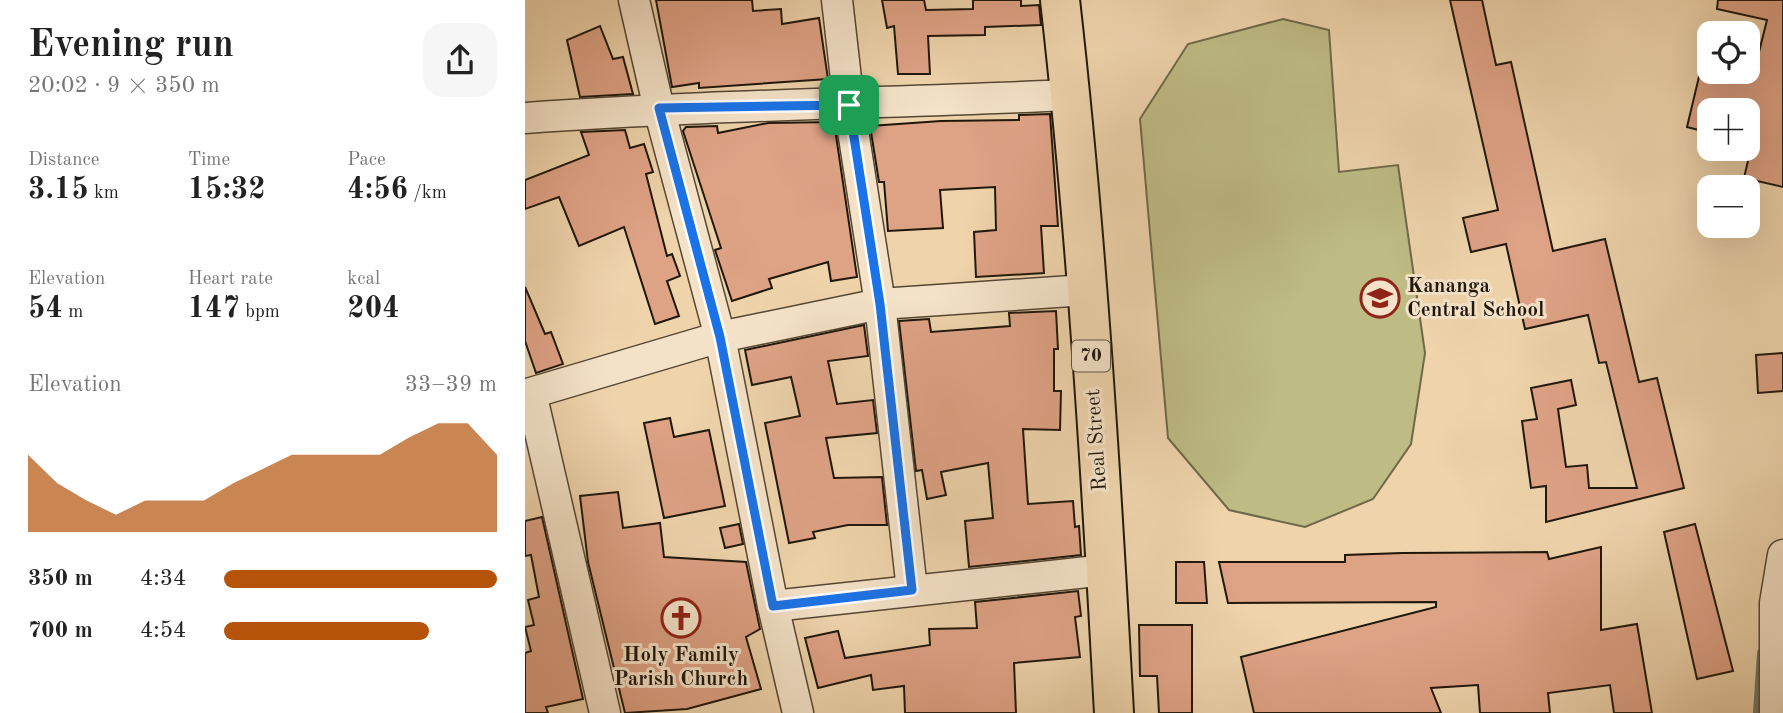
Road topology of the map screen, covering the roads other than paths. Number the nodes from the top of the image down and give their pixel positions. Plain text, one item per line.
1 (634, 0) edge
2 (837, 0) edge
3 (1060, 0) edge
4 (1071, 95) junction
5 (849, 105) junction
6 (659, 108) junction
7 (525, 118) edge
8 (1086, 290) junction
9 (880, 304) junction
10 (720, 337) junction
11 (1783, 555) edge
12 (1106, 570) junction
13 (912, 590) junction
14 (773, 606) junction
15 (605, 713) edge
16 (797, 713) edge
17 (1114, 713) edge
18 (1776, 713) edge

1 - 6 street
2 - 5 street
3 - 4 highway, Real Street / 70
4 - 5 street
4 - 8 highway, Real Street / 70
5 - 6 street
5 - 9 street
6 - 7 street
6 - 10 street
8 - 9 street
8 - 12 highway, Real Street / 70
9 - 10 street
9 - 13 street
10 - 14 street
10 - 15 street
11 - 18 street
12 - 13 street
12 - 17 highway, Real Street / 70
13 - 14 street
14 - 16 street

